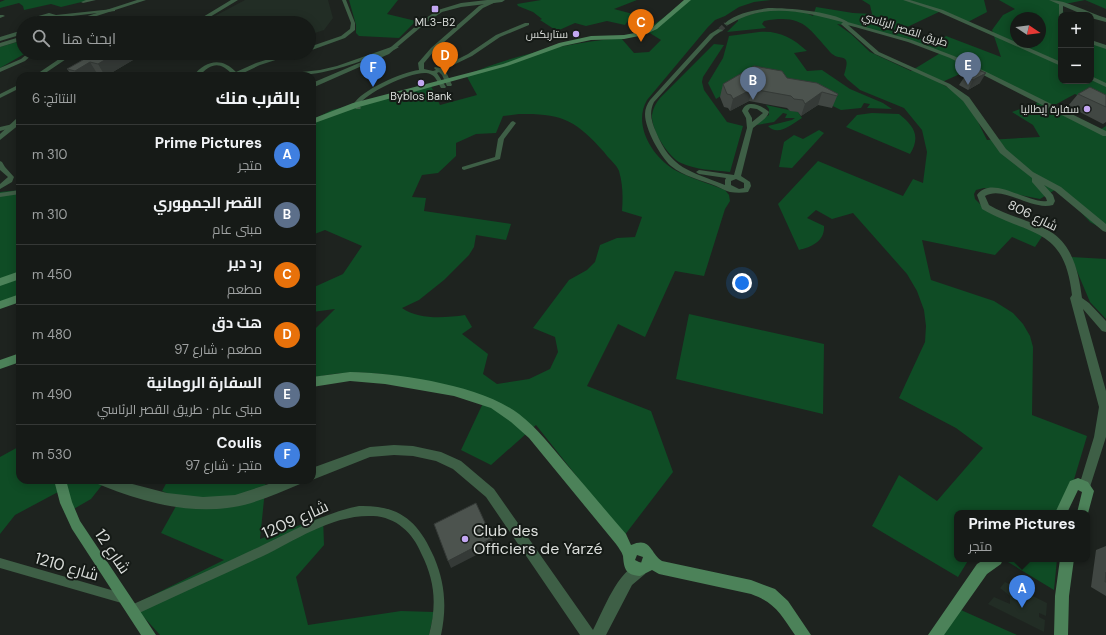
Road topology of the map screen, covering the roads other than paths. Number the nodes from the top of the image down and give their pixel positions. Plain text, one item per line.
1 (94, 0) edge
2 (143, 0) edge
3 (235, 0) edge
4 (344, 0) edge
5 (499, 0) edge
6 (688, 0) edge
7 (904, 0) edge
8 (1052, 0) edge
9 (84, 2) dead end
10 (481, 3) edge
11 (1061, 4) junction
12 (112, 10) junction
13 (1061, 12) edge
14 (1082, 12) edge
15 (41, 16) edge
16 (53, 16) edge
17 (63, 16) edge
18 (92, 16) edge
19 (208, 16) edge
20 (1094, 16) edge
21 (1106, 20) edge
22 (846, 22) junction
23 (527, 24) dead end
24 (726, 24) tunnel mouth
25 (720, 30) tunnel mouth
26 (16, 38) edge
27 (0, 39) edge
28 (16, 39) edge
29 (1094, 43) edge
30 (0, 45) edge
31 (316, 47) edge
32 (1106, 47) edge
33 (392, 49) junction
34 (23, 60) edge
35 (61, 60) edge
36 (271, 60) edge
37 (1058, 63) edge
38 (440, 69) junction
39 (0, 70) edge
40 (427, 70) junction
41 (43, 72) edge
42 (200, 72) edge
43 (232, 72) edge
44 (241, 72) edge
45 (316, 72) edge
46 (1094, 79) edge
47 (444, 82) junction
48 (316, 84) edge
49 (1106, 85) edge
50 (16, 88) edge
51 (0, 96) edge
52 (357, 106) junction
53 (316, 121) edge
54 (16, 122) edge
55 (513, 123) dead end
56 (316, 124) edge
57 (750, 128) dead end
58 (5, 129) edge
59 (1106, 134) edge
60 (0, 138) edge
61 (0, 163) edge
62 (464, 168) dead end
63 (686, 170) junction
64 (1030, 174) junction
65 (736, 177) junction
66 (0, 187) edge
67 (732, 190) junction
68 (16, 193) edge
69 (0, 195) edge
70 (1106, 230) edge
71 (16, 270) edge
72 (0, 276) edge
73 (16, 276) edge
74 (0, 282) edge
75 (1076, 298) junction
76 (16, 299) edge
77 (0, 304) edge
78 (1106, 328) edge
79 (16, 358) edge
80 (0, 364) edge
81 (316, 381) edge
82 (316, 472) edge
83 (61, 484) edge
84 (111, 484) edge
85 (284, 484) edge
86 (1085, 486) junction
87 (1062, 510) edge
88 (1084, 510) edge
89 (631, 554) junction
90 (992, 562) edge
91 (1067, 562) edge
92 (0, 563) edge
93 (645, 564) junction
94 (627, 580) junction
95 (129, 604) junction
96 (149, 635) edge
97 (435, 635) edge
98 (588, 635) edge
99 (598, 635) edge
100 (804, 635) edge
101 (935, 635) edge
102 (1061, 635) edge

1 - 9 street
2 - 12 street
3 - 19 street
4 - 31 street
5 - 10 street
6 - 47 main road
7 - 37 street
8 - 11 street
10 - 33 street
10 - 40 street
11 - 13 street
11 - 14 street
12 - 17 street
12 - 18 street
15 - 16 street
20 - 21 street
22 - 24 street
22 - 59 street, طريق القصر الرئاسي
22 - 64 street
23 - 38 street
25 - 63 street
26 - 27 street
28 - 30 street
29 - 32 street
33 - 45 street
33 - 48 street
34 - 39 street
35 - 41 street
36 - 44 street
38 - 40 street
38 - 47 street
40 - 47 street
40 - 52 street
42 - 43 street
46 - 49 street
47 - 52 main road
50 - 51 street
52 - 53 main road
52 - 56 main road
54 - 58 street
55 - 62 street
57 - 65 street
58 - 60 street
61 - 66 street
63 - 65 street
63 - 67 street
64 - 70 street
64 - 75 street, شارع 806
65 - 67 street
65 - 67 street
68 - 69 street
71 - 72 main road
73 - 74 main road
75 - 78 street
75 - 86 street, شارع 806
76 - 77 main road
79 - 80 main road
81 - 89 main road
82 - 98 street
83 - 95 main road, شارع 12
84 - 85 street
86 - 87 main road
86 - 88 main road
89 - 93 main road
89 - 93 main road
89 - 94 street
90 - 101 main road
91 - 102 main road
92 - 95 street, شارع 1210
93 - 94 street
93 - 100 main road
94 - 99 street
95 - 96 main road, شارع 12
95 - 97 street, شارع 1209

